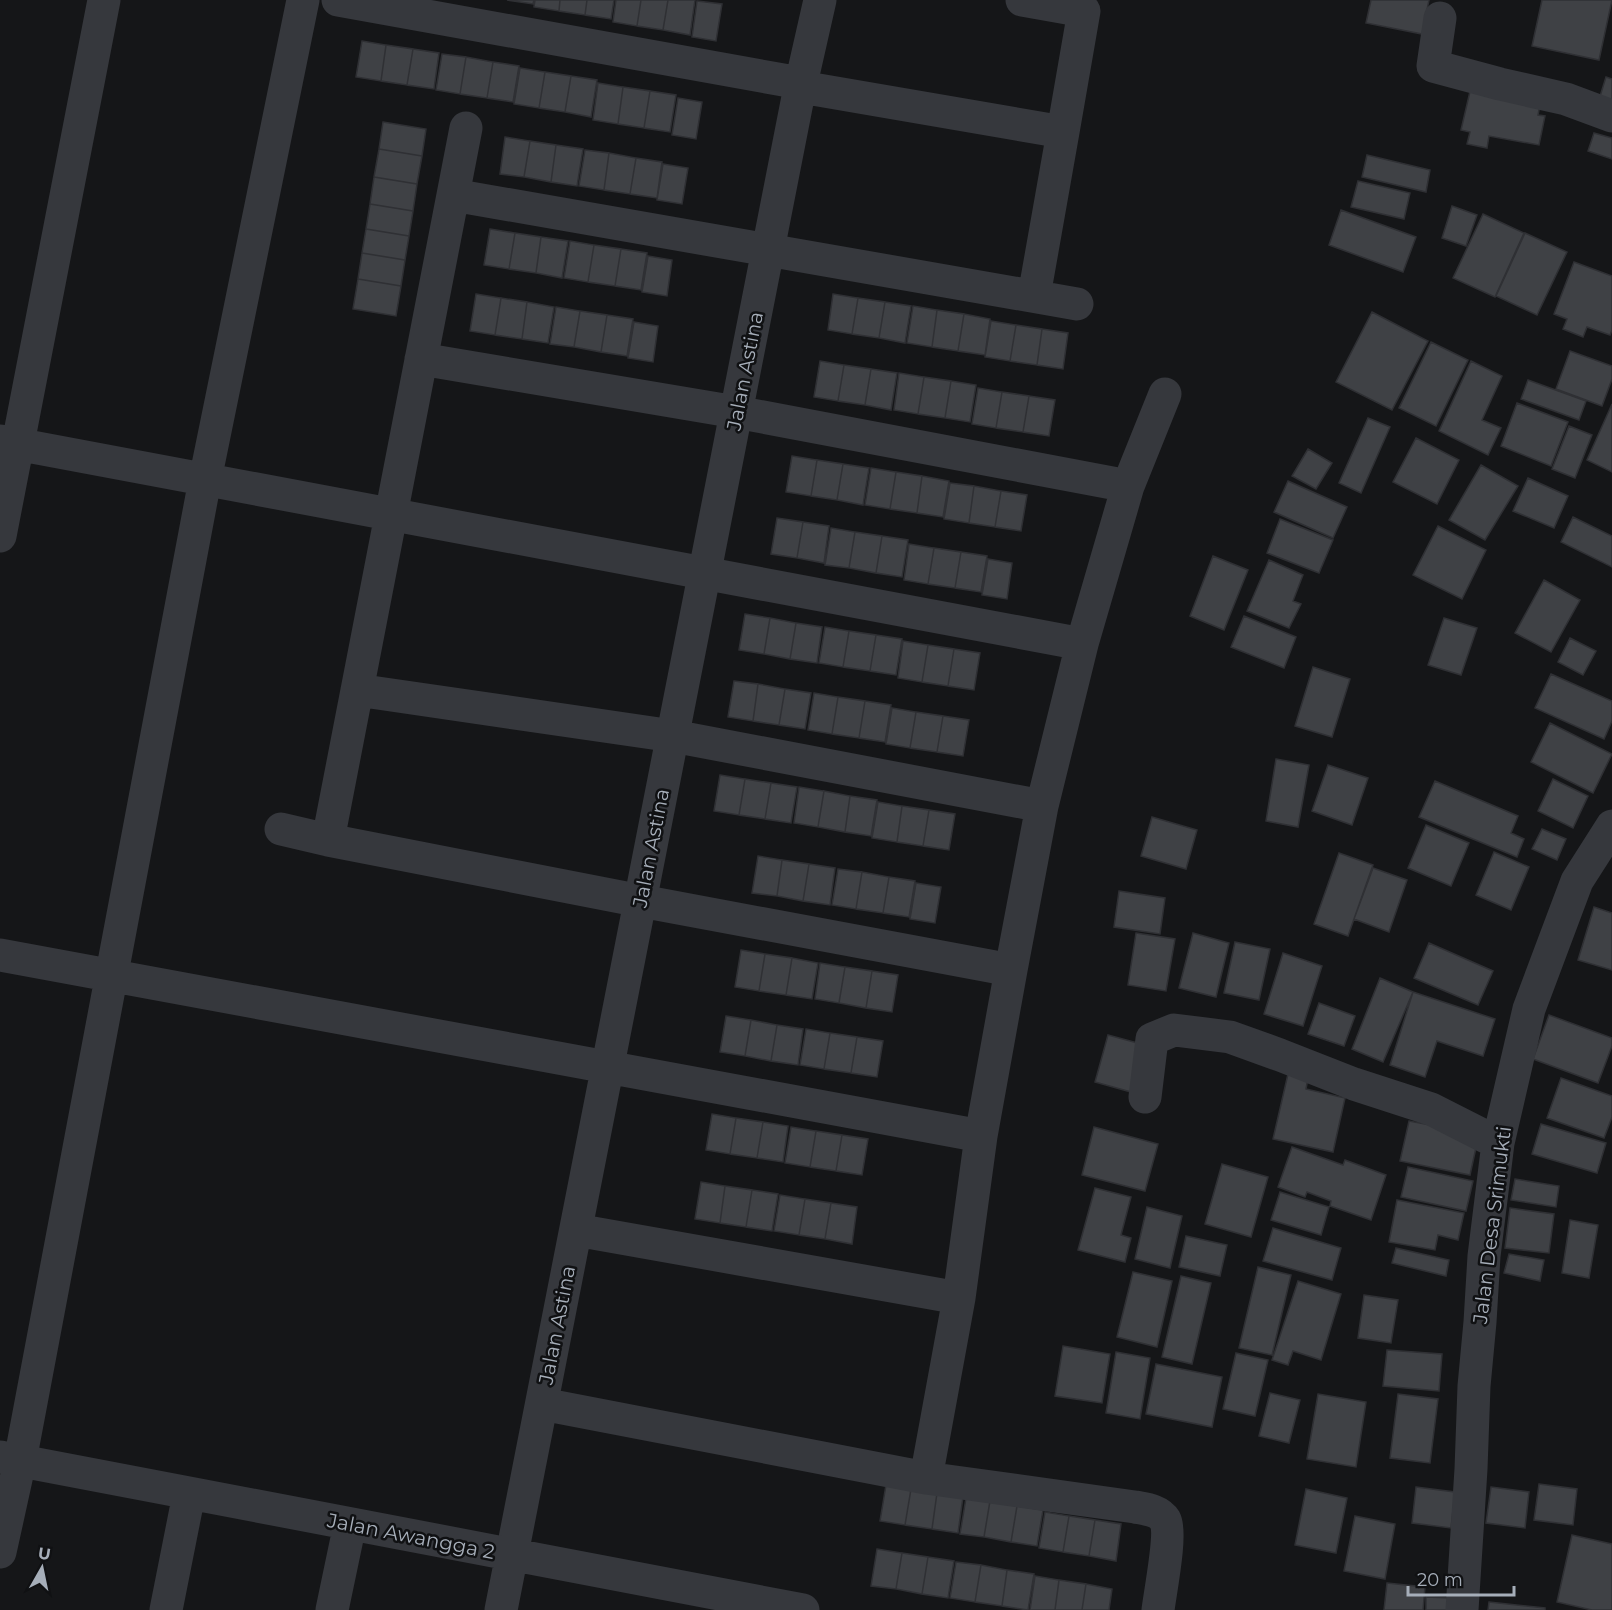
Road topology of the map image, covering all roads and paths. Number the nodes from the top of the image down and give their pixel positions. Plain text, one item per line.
1 (104, 0) edge
2 (303, 0) edge
3 (338, 0) edge
4 (820, 0) edge
5 (1022, 0) edge
6 (1440, 18) dead end
7 (801, 87) junction
8 (1612, 116) edge
9 (466, 128) dead end
10 (1064, 132) junction
11 (453, 195) junction
12 (769, 250) junction
13 (1034, 296) junction
14 (1077, 304) dead end
15 (421, 360) junction
16 (1165, 394) dead end
17 (736, 412) junction
18 (9, 443) edge
19 (206, 480) junction
20 (1128, 486) junction
21 (391, 515) junction
22 (0, 536) edge
23 (705, 574) junction
24 (1082, 644) junction
25 (357, 690) junction
26 (673, 736) junction
27 (1042, 806) junction
28 (1612, 826) edge
29 (281, 829) dead end
30 (328, 840) junction
31 (641, 901) junction
32 (0, 955) edge
33 (1011, 970) junction
34 (111, 975) junction
35 (608, 1067) junction
36 (1145, 1097) dead end
37 (981, 1136) junction
38 (1498, 1143) junction
39 (576, 1230) junction
40 (959, 1298) junction
41 (542, 1404) junction
42 (10, 1459) edge
43 (926, 1478) junction
44 (189, 1494) junction
45 (350, 1524) junction
46 (0, 1552) edge
47 (512, 1555) junction
48 (671, 1598) edge
49 (166, 1610) edge
50 (332, 1610) edge
51 (501, 1610) edge
52 (803, 1610) edge
53 (1158, 1610) edge
54 (1462, 1610) edge

1 - 18 street
2 - 19 street
3 - 7 street
4 - 7 street, Jalan Astina
5 - 10 street
6 - 8 street
7 - 10 street
7 - 12 street, Jalan Astina
9 - 11 street
10 - 13 street
11 - 12 street
11 - 15 street
12 - 13 street
12 - 17 street, Jalan Astina
13 - 14 street
15 - 17 street
15 - 21 street
16 - 20 street
17 - 20 street
17 - 23 street, Jalan Astina
18 - 19 street
18 - 22 street
19 - 21 street
19 - 34 street
20 - 24 street
21 - 23 street
21 - 25 street
23 - 24 street
23 - 26 street, Jalan Astina
24 - 27 street
25 - 26 street
25 - 30 street
26 - 27 street
26 - 31 street, Jalan Astina
27 - 33 street
28 - 38 street, Jalan Desa Srimukti
29 - 30 street
30 - 31 street
31 - 33 street
31 - 35 street, Jalan Astina
32 - 34 street
33 - 37 street
34 - 35 street
34 - 42 street
35 - 37 street
35 - 39 street, Jalan Astina
36 - 38 street
37 - 40 street
38 - 54 street, Jalan Desa Srimukti
39 - 40 street
39 - 41 street, Jalan Astina
40 - 43 street
41 - 43 street
41 - 47 street, Jalan Astina
42 - 44 street, Jalan Awangga 2
42 - 46 street
43 - 53 street
44 - 45 street, Jalan Awangga 2
44 - 49 street
45 - 47 street, Jalan Awangga 2
45 - 50 street
47 - 48 street, Jalan Awangga 2
47 - 51 street, Jalan Astina
48 - 52 street, Jalan Awangga 2

